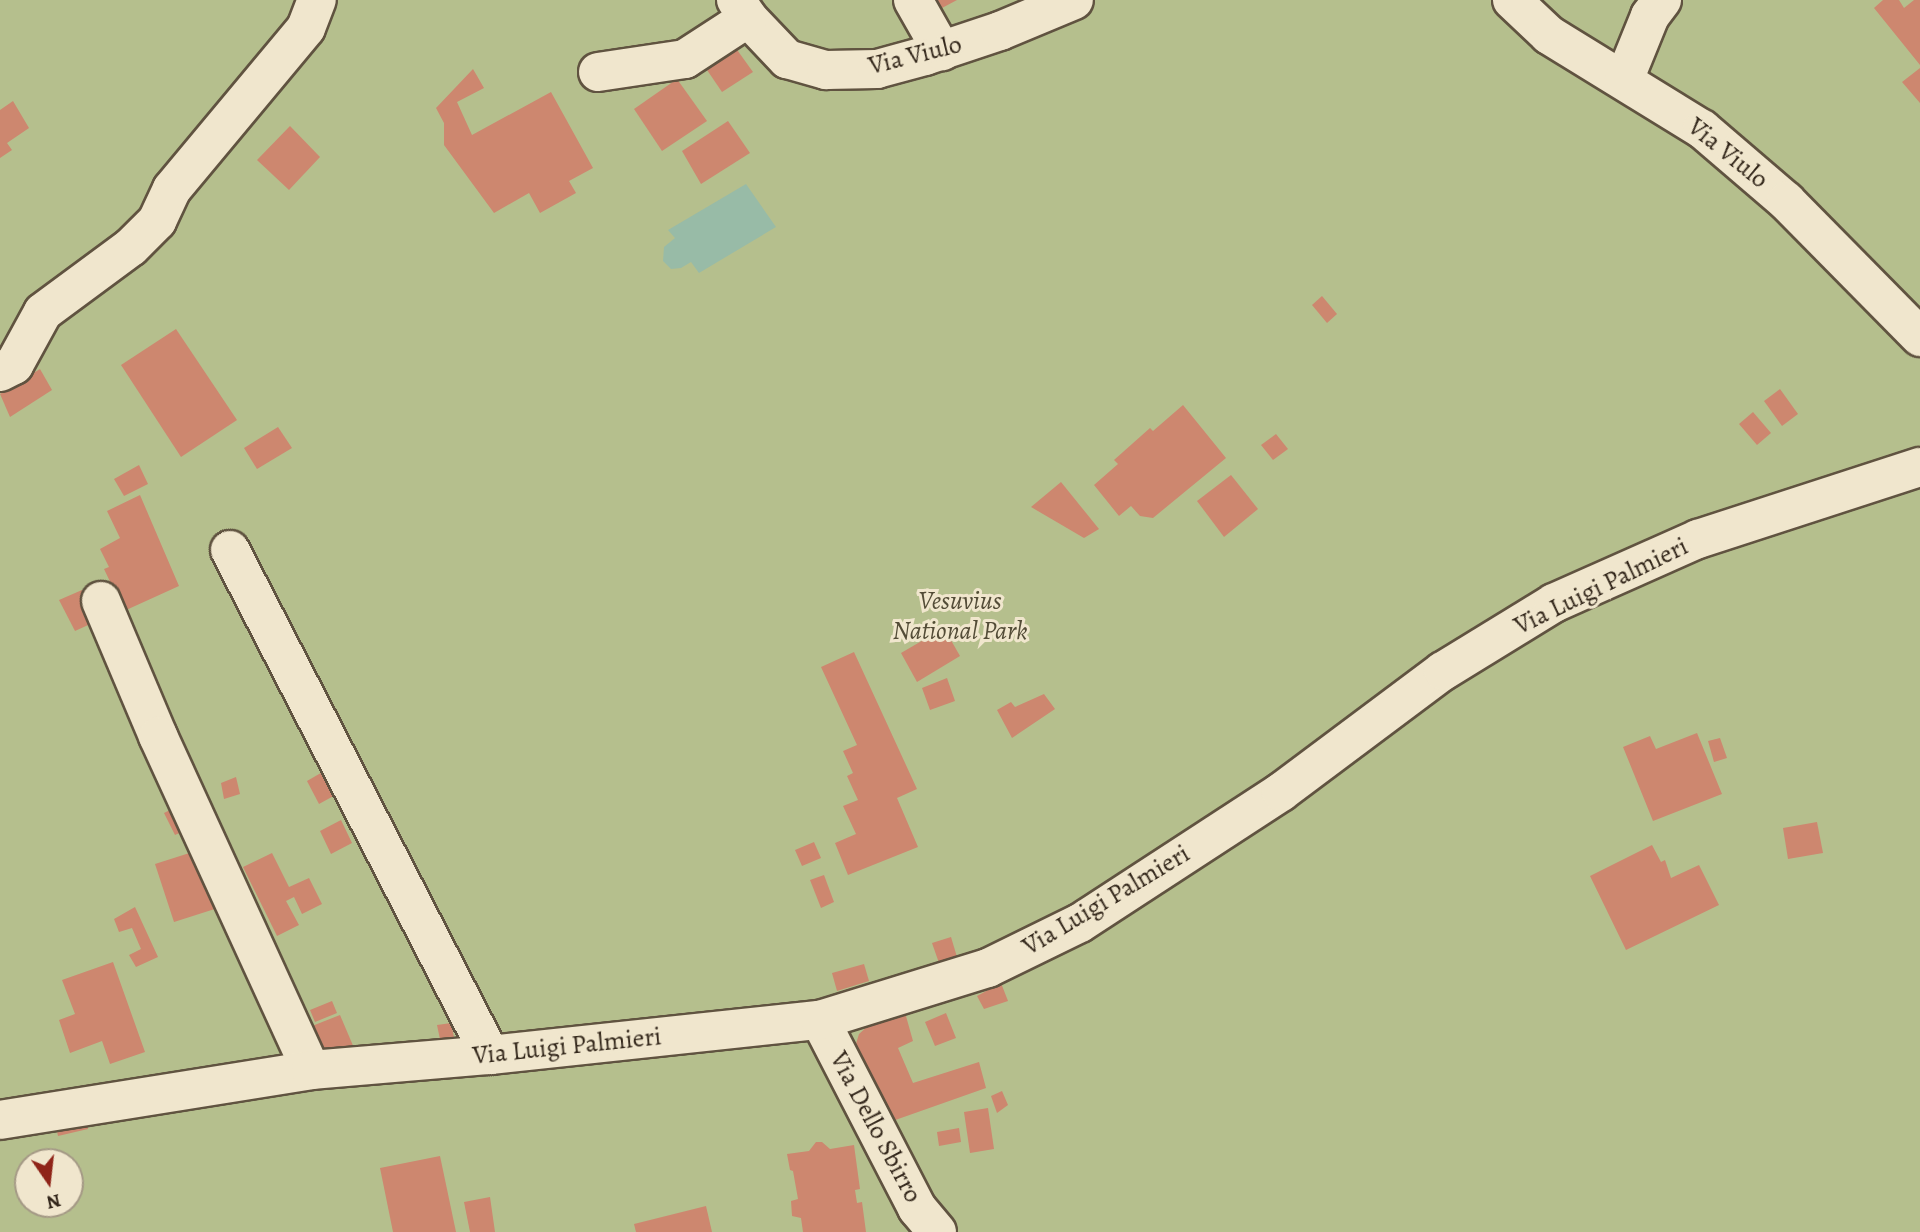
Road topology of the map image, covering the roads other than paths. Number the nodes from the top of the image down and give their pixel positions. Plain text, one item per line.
1 (317, 0) edge
2 (913, 0) edge
3 (1074, 0) edge
4 (1512, 0) edge
5 (1662, 0) edge
6 (742, 9) edge
7 (942, 51) junction
8 (598, 72) dead end
9 (1625, 80) junction
10 (1920, 337) edge
11 (0, 372) edge
12 (1920, 467) edge
13 (230, 550) dead end
14 (101, 601) dead end
15 (820, 1020) junction
16 (490, 1055) junction
17 (311, 1070) junction
18 (0, 1120) edge
19 (937, 1232) edge

1 - 11 street
2 - 7 street
3 - 7 street, Via Viulo
4 - 9 street, Via Viulo
5 - 9 street
6 - 7 street, Via Viulo
6 - 8 street
9 - 10 street, Via Viulo
12 - 15 street, Via Luigi Palmieri
13 - 16 street
14 - 17 street
15 - 16 street, Via Luigi Palmieri
15 - 19 street, Via Dello Sbirro
16 - 17 street, Via Luigi Palmieri
17 - 18 street, Via Luigi Palmieri

